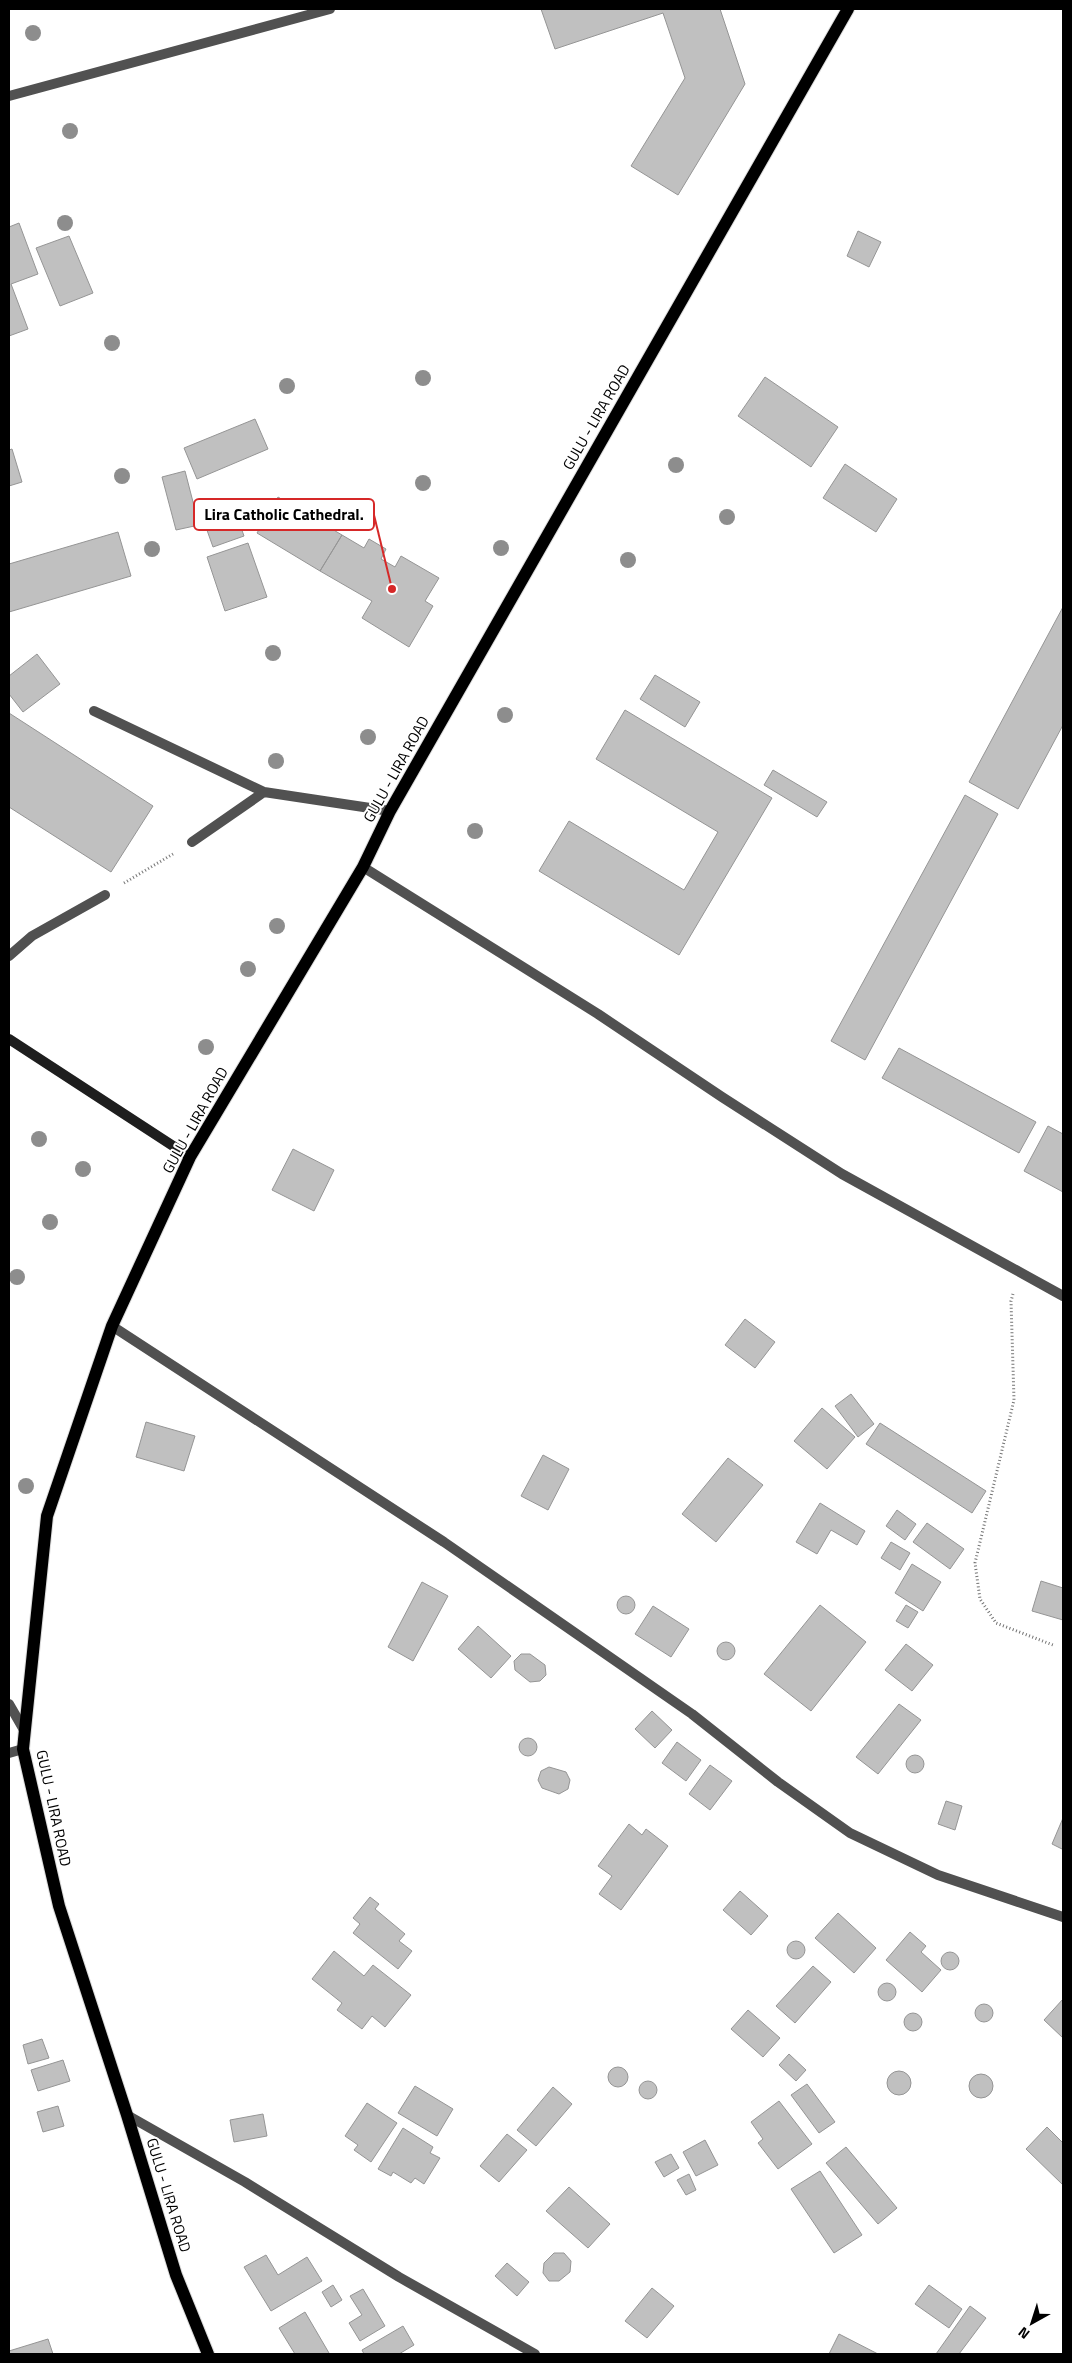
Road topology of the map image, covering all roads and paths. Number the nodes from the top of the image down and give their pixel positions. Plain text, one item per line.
1 (330, 9) edge
2 (848, 9) edge
3 (9, 96) edge
4 (94, 711) dead end
5 (264, 792) junction
6 (390, 811) junction
7 (192, 842) joint
8 (363, 867) junction
9 (105, 895) joint
10 (9, 956) edge
11 (9, 1039) edge
12 (190, 1157) junction
13 (1020, 1272) junction
14 (1063, 1296) edge
15 (112, 1326) junction
16 (1053, 1644) dead end
17 (9, 1704) edge
18 (24, 1730) junction
19 (24, 1749) junction
20 (9, 1753) edge
21 (1063, 1917) edge
22 (127, 2115) junction
23 (208, 2354) edge
24 (535, 2354) edge

1 - 3 street
2 - 6 main road, GULU - LIRA ROAD
4 - 5 street
5 - 6 street
5 - 7 street
6 - 8 main road, GULU - LIRA ROAD
7 - 9 path
8 - 12 main road, GULU - LIRA ROAD
8 - 13 street
9 - 10 street
11 - 12 main road
12 - 15 main road, GULU - LIRA ROAD
13 - 14 street
13 - 16 path
15 - 18 main road, GULU - LIRA ROAD
15 - 21 street
17 - 18 street
18 - 19 main road, GULU - LIRA ROAD
19 - 20 street
19 - 22 main road, GULU - LIRA ROAD
22 - 23 main road, GULU - LIRA ROAD
22 - 24 street

